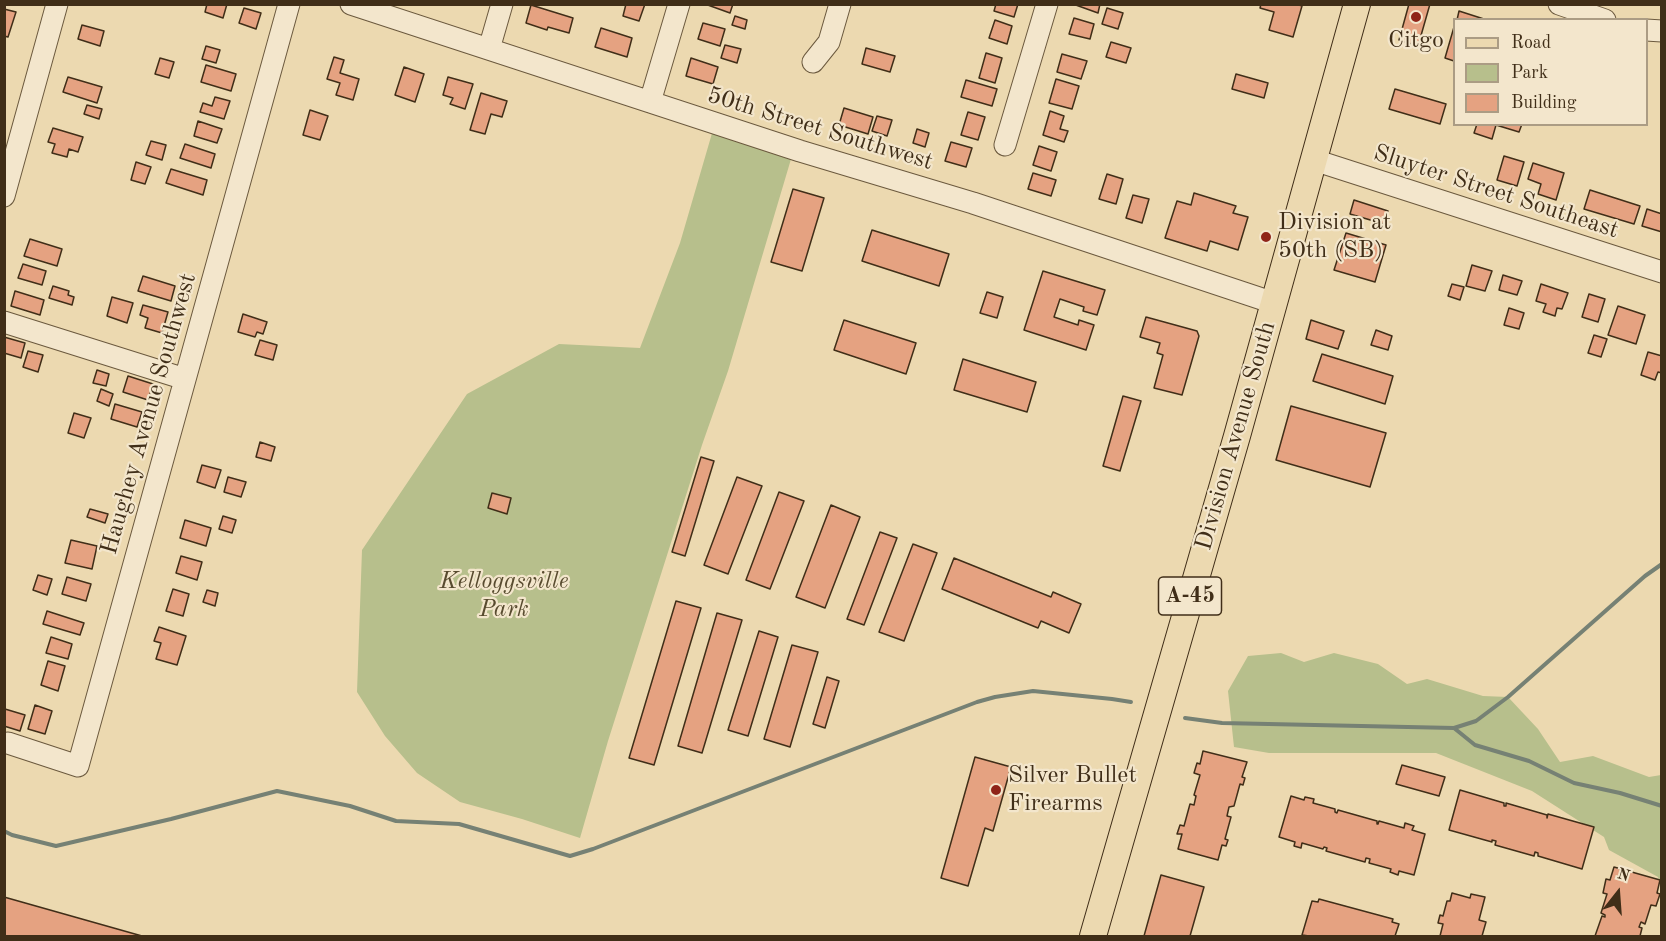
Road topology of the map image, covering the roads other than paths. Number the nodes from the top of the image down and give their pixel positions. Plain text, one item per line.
1 (57, 4) edge
2 (289, 4) edge
3 (351, 4) edge
4 (502, 4) edge
5 (679, 4) edge
6 (840, 4) edge
7 (1047, 4) edge
8 (1357, 4) edge
9 (1559, 4) edge
10 (1599, 18) edge
11 (489, 49) junction
12 (813, 62) dead end
13 (650, 102) junction
14 (1005, 145) dead end
15 (1314, 160) junction
16 (4, 196) edge
17 (1662, 272) edge
18 (1274, 303) junction
19 (4, 322) edge
20 (185, 379) junction
21 (8, 743) dead end
22 (1094, 936) edge

1 - 16 street
2 - 20 street, Haughey Avenue Southwest
3 - 11 street, 50th Street Southwest
4 - 11 street
5 - 13 street
6 - 12 street
7 - 14 street
8 - 15 main road, Division Avenue South / A-45
9 - 10 street
11 - 13 street, 50th Street Southwest
13 - 18 street, 50th Street Southwest
15 - 17 street, Sluyter Street Southeast
15 - 18 main road, Division Avenue South / A-45
18 - 22 main road, Division Avenue South / A-45
19 - 20 street
20 - 21 street, Haughey Avenue Southwest

